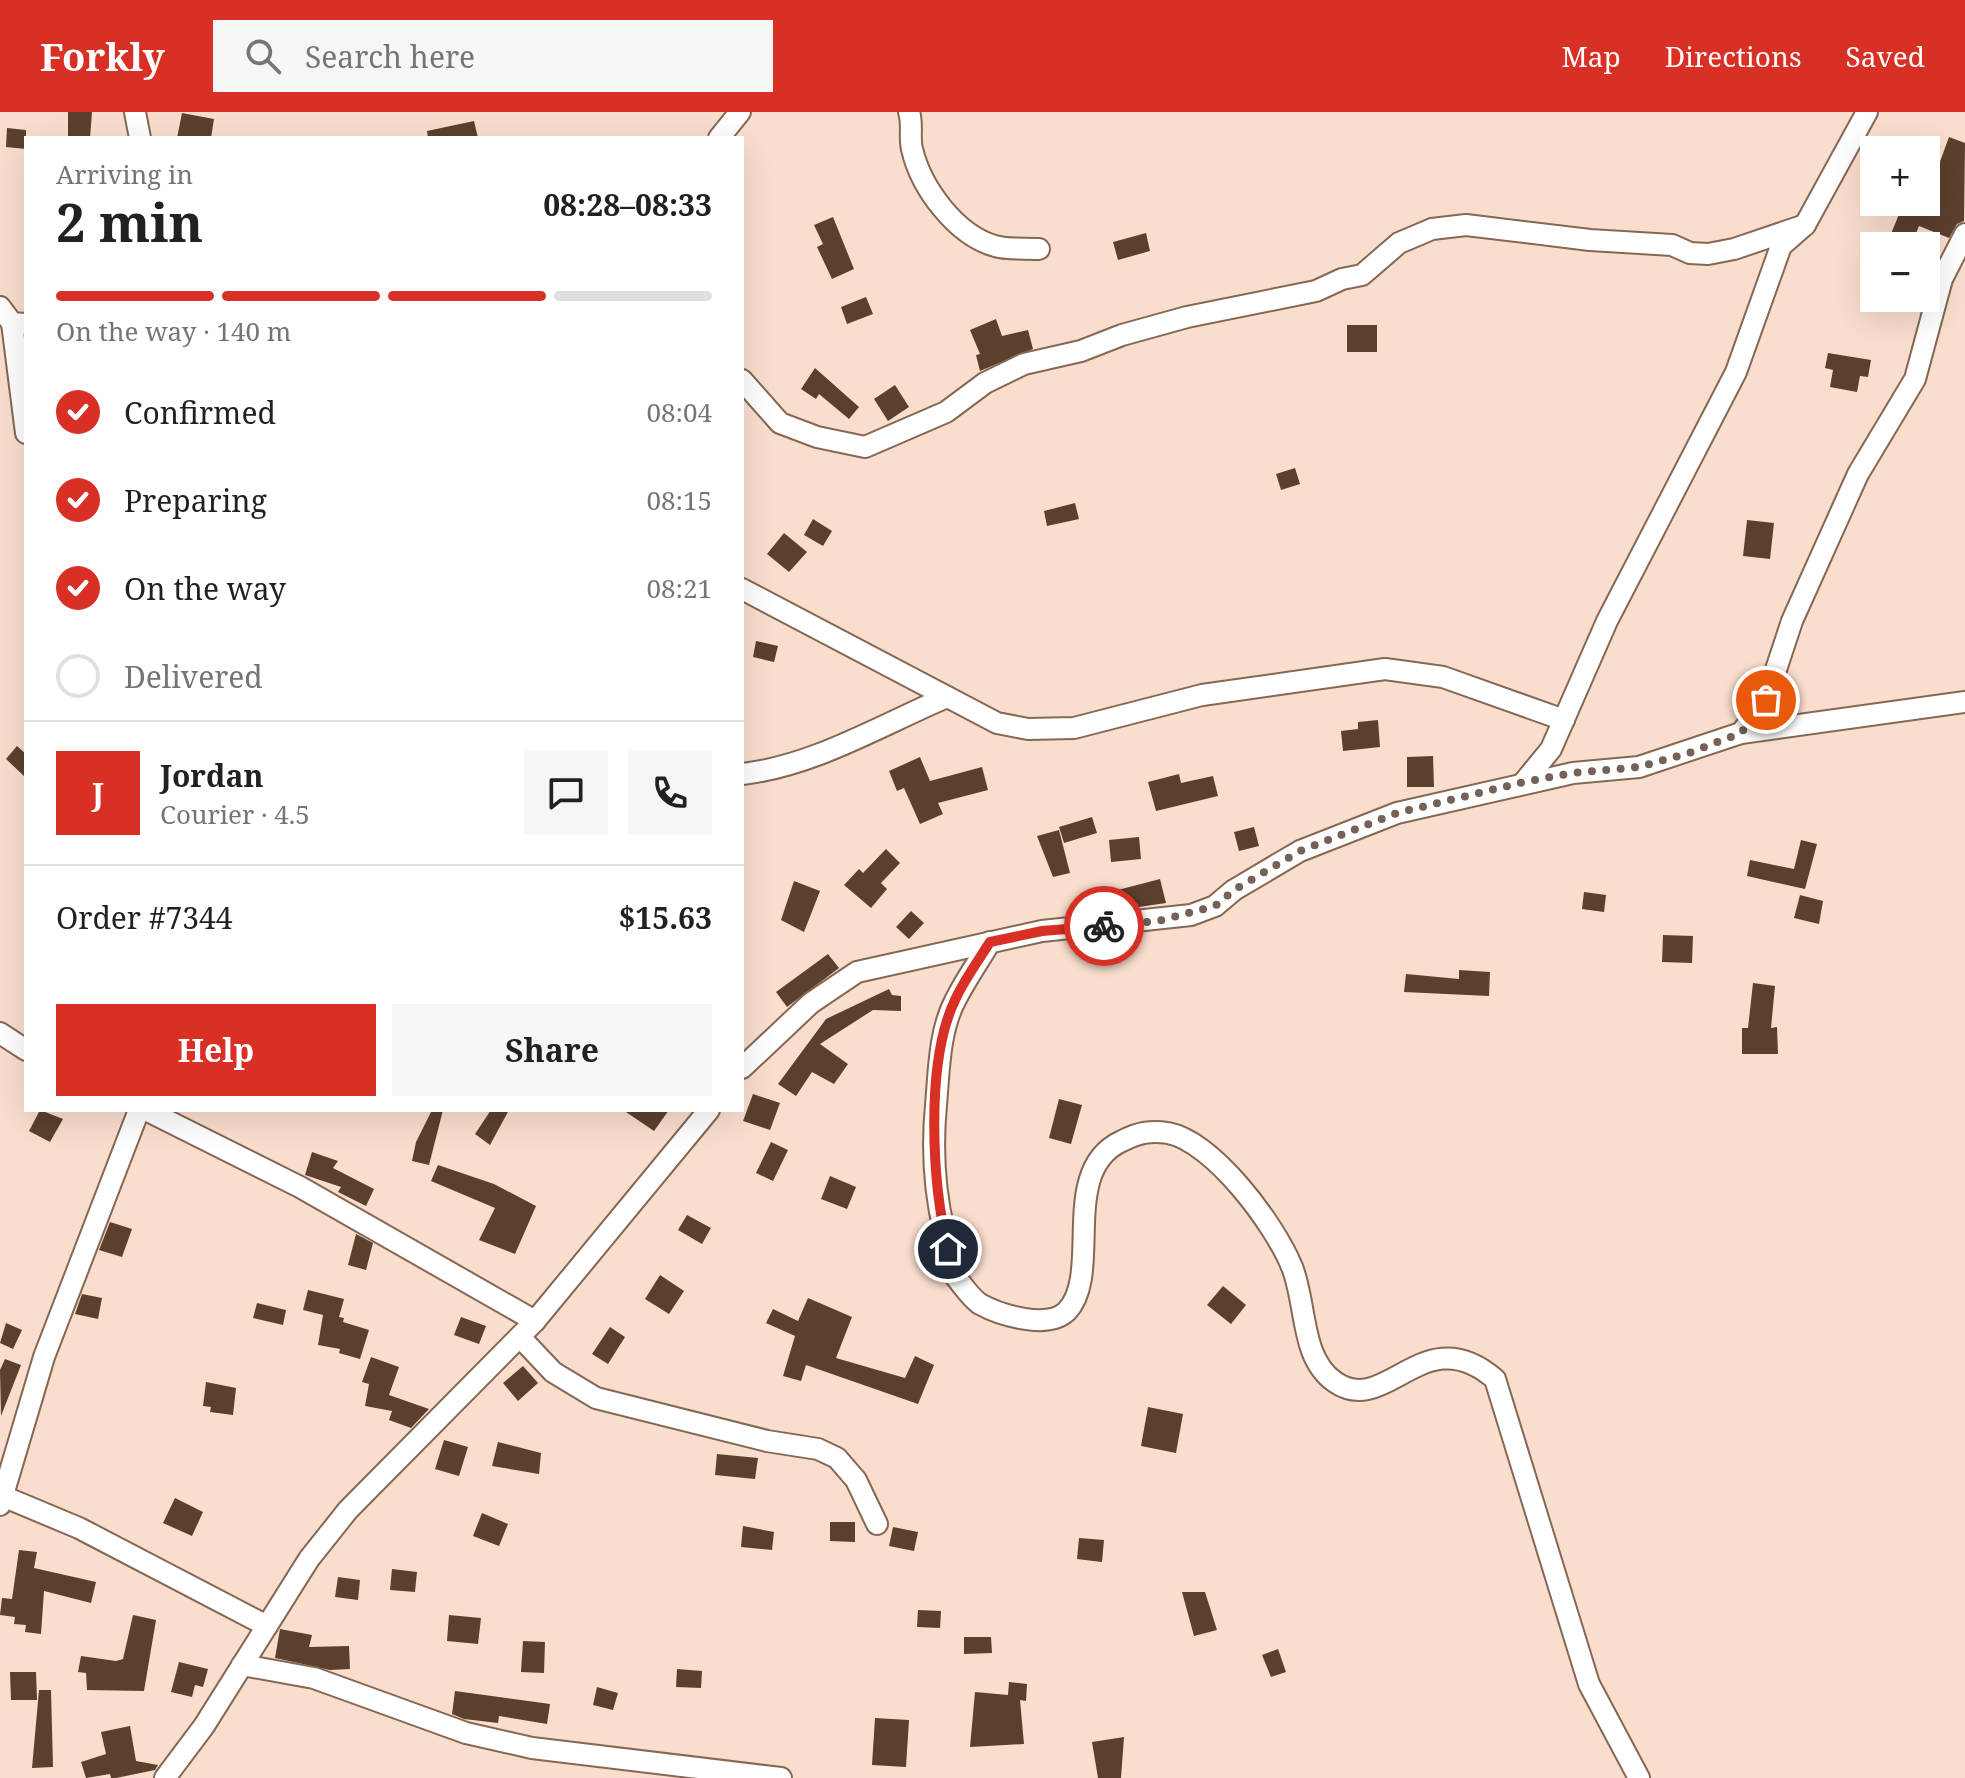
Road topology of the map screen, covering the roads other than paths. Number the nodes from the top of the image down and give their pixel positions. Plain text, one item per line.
1 (135, 112) edge
2 (740, 112) edge
3 (909, 112) edge
4 (1867, 112) edge
5 (140, 136) edge
6 (721, 136) edge
7 (1805, 225) junction
8 (1965, 234) edge
9 (1039, 249) dead end
10 (13, 318) edge
11 (744, 382) edge
12 (24, 415) edge
13 (744, 590) edge
14 (947, 697) junction
15 (1965, 702) edge
16 (1564, 720) junction
17 (1741, 733) junction
18 (744, 774) edge
19 (1524, 782) junction
20 (990, 942) junction
21 (0, 1033) edge
22 (24, 1049) edge
23 (744, 1066) edge
24 (138, 1112) edge
25 (150, 1112) edge
26 (707, 1112) edge
27 (535, 1321) junction
28 (520, 1337) junction
29 (1, 1498) edge
30 (877, 1524) dead end
31 (267, 1626) junction
32 (242, 1665) junction
33 (165, 1778) edge
34 (781, 1778) edge
35 (1639, 1778) edge

1 - 5 street
2 - 6 street
3 - 9 street
4 - 7 street
7 - 11 street
7 - 16 street
8 - 17 street
10 - 12 street
13 - 14 street
14 - 16 street
14 - 18 street
15 - 17 street
16 - 19 street
17 - 19 street
19 - 20 street
20 - 23 street
20 - 35 street
21 - 22 street
24 - 29 street
25 - 27 street
26 - 27 street
27 - 28 street
28 - 30 street
28 - 31 street
29 - 31 street
31 - 32 street
32 - 33 street
32 - 34 street

